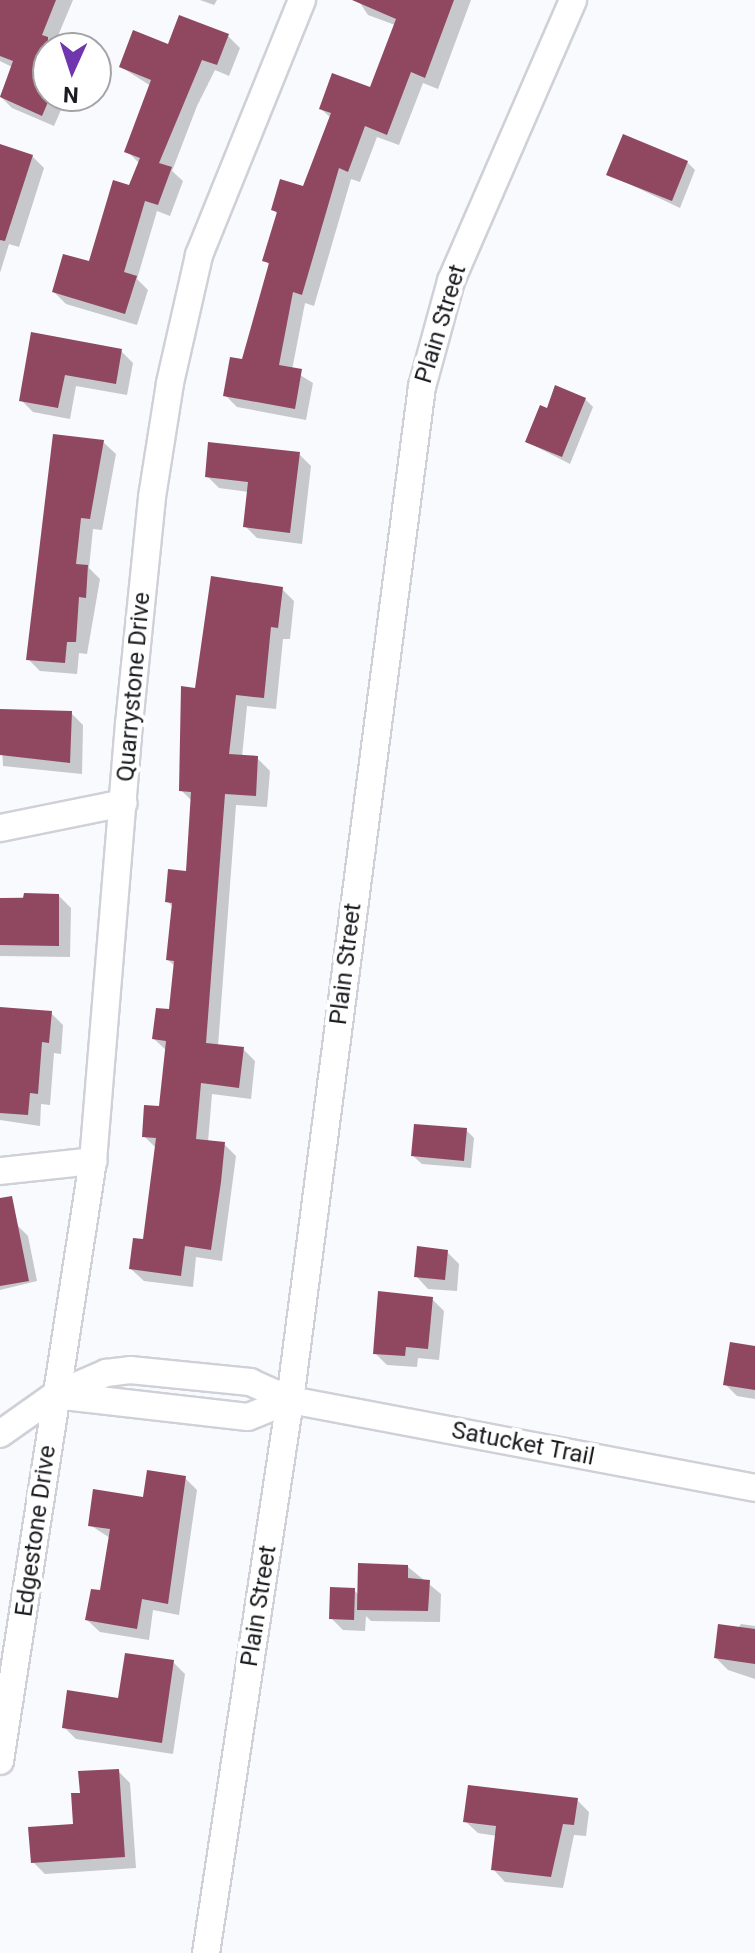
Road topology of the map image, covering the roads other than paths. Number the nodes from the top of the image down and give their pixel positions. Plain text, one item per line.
1 (302, 0) edge
2 (573, 0) edge
3 (124, 803) junction
4 (0, 828) edge
5 (93, 1161) junction
6 (0, 1171) edge
7 (55, 1395) junction
8 (290, 1400) junction
9 (0, 1434) edge
10 (755, 1488) edge
11 (0, 1761) edge
12 (206, 1953) edge

1 - 3 street, Quarrystone Drive
2 - 8 street, Plain Street
3 - 4 street
3 - 5 street, Quarrystone Drive
5 - 6 street
5 - 7 street, Quarrystone Drive
7 - 8 street
7 - 9 street
7 - 11 street, Edgestone Drive
8 - 10 street, Satucket Trail
8 - 12 street, Plain Street

